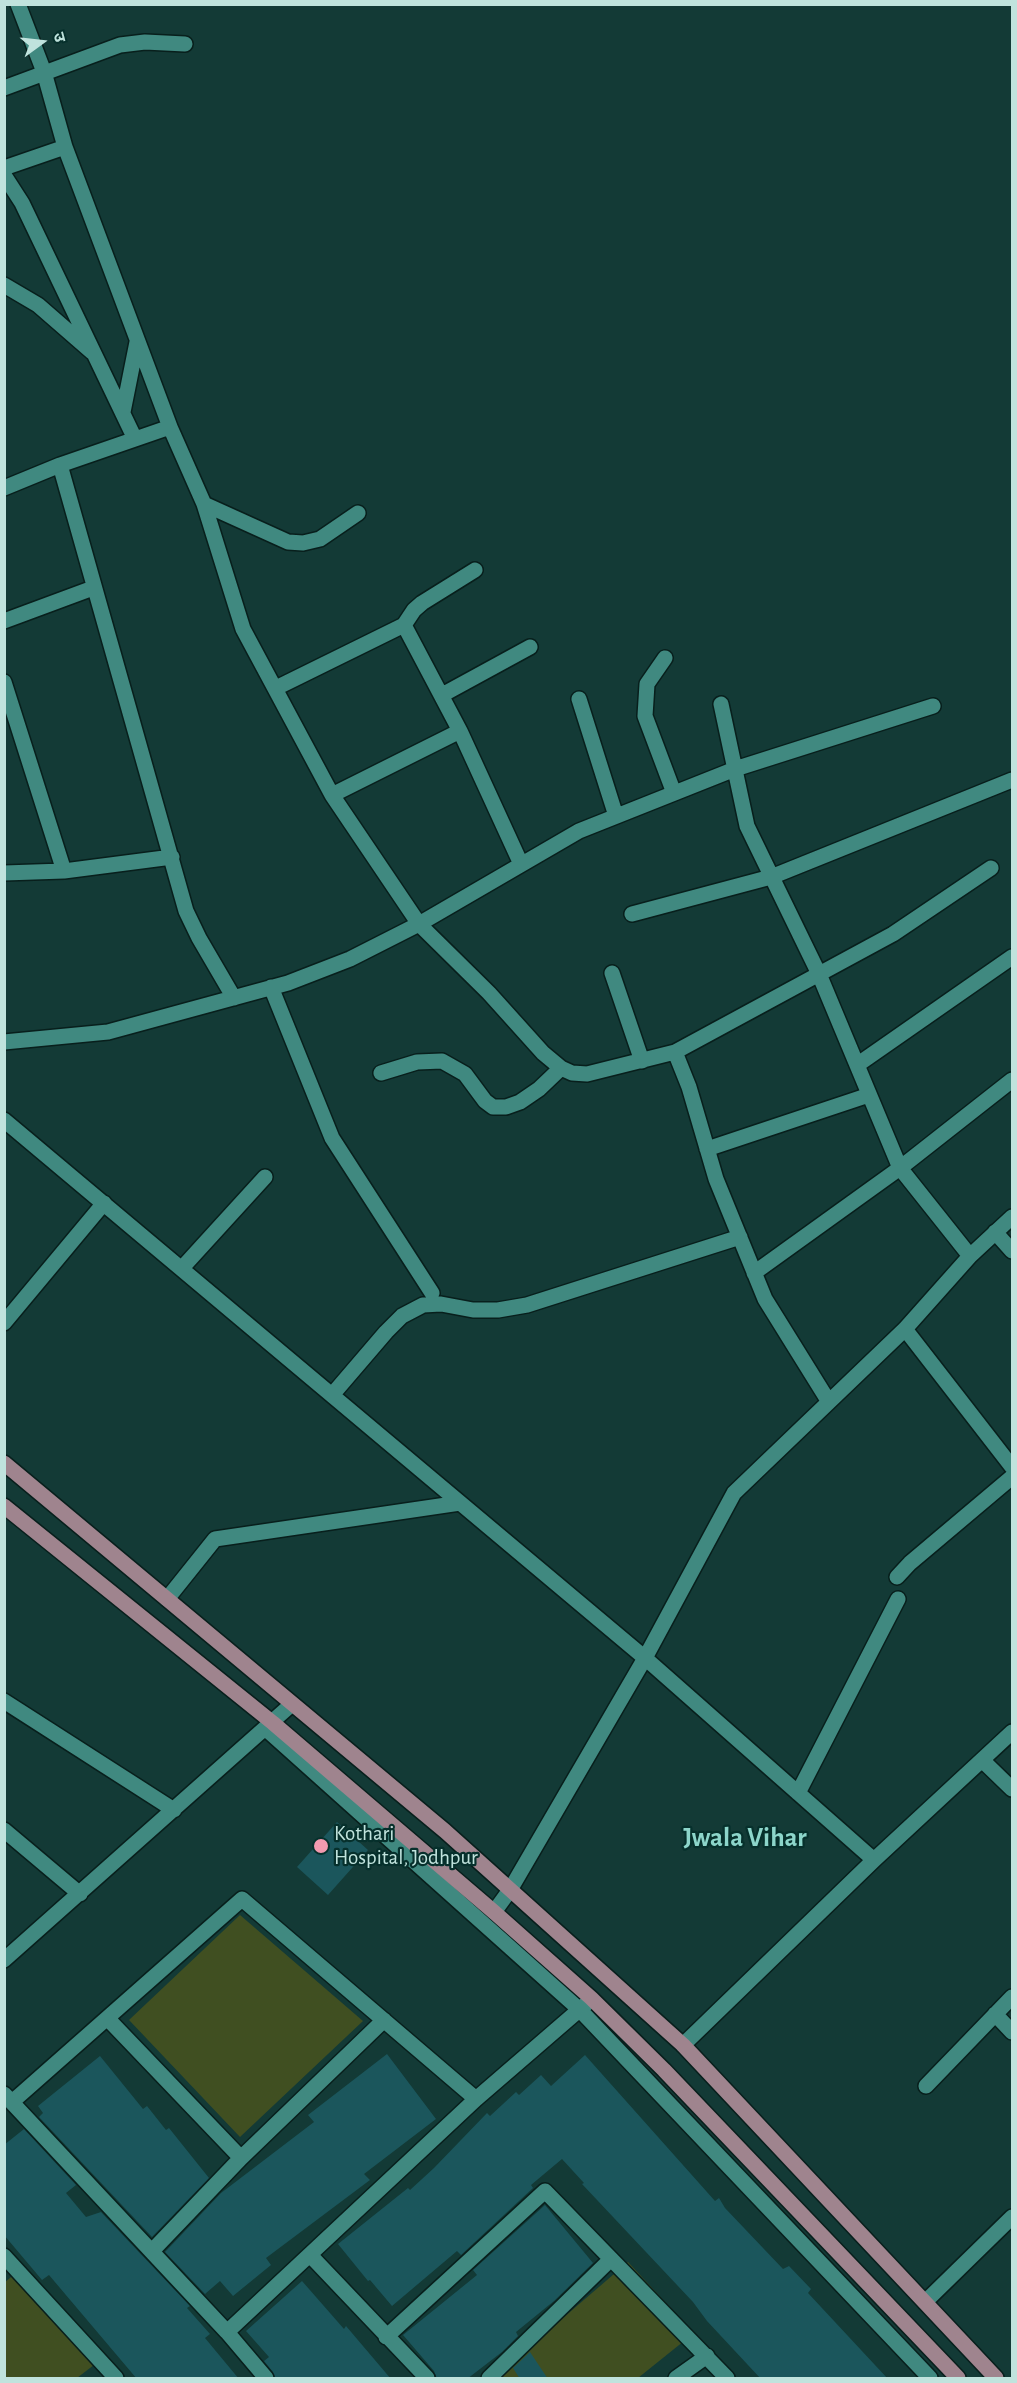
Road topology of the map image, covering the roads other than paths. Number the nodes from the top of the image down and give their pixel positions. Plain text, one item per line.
1 (18, 4) edge
2 (185, 44) dead end
3 (44, 72) junction
4 (4, 88) edge
5 (65, 147) junction
6 (4, 168) edge
7 (4, 175) edge
8 (4, 285) edge
9 (137, 341) junction
10 (98, 357) junction
11 (123, 412) junction
12 (170, 427) junction
13 (135, 439) junction
14 (60, 465) junction
15 (4, 488) edge
16 (204, 504) junction
17 (358, 513) dead end
18 (475, 570) dead end
19 (93, 588) junction
20 (4, 621) edge
21 (404, 625) junction
22 (530, 647) dead end
23 (665, 658) dead end
24 (4, 682) edge
25 (276, 688) junction
26 (442, 695) junction
27 (579, 699) dead end
28 (721, 704) dead end
29 (933, 706) dead end
30 (460, 731) junction
31 (735, 769) junction
32 (1012, 780) edge
33 (674, 793) junction
34 (332, 795) junction
35 (616, 816) junction
36 (172, 857) junction
37 (521, 864) junction
38 (991, 868) dead end
39 (64, 871) junction
40 (4, 873) edge
41 (771, 877) junction
42 (632, 914) dead end
43 (419, 924) junction
44 (1012, 957) edge
45 (612, 973) dead end
46 (819, 974) junction
47 (264, 989) junction
48 (234, 998) junction
49 (4, 1042) edge
50 (675, 1052) junction
51 (642, 1061) junction
52 (857, 1065) junction
53 (561, 1068) junction
54 (381, 1073) dead end
55 (1012, 1080) edge
56 (869, 1095) junction
57 (4, 1120) edge
58 (707, 1149) junction
59 (900, 1168) junction
60 (265, 1177) dead end
61 (104, 1203) junction
62 (1012, 1216) edge
63 (995, 1232) junction
64 (740, 1238) junction
65 (1012, 1251) edge
66 (970, 1256) junction
67 (182, 1268) junction
68 (754, 1273) junction
69 (427, 1299) junction
70 (4, 1323) edge
71 (905, 1329) junction
72 (332, 1395) junction
73 (829, 1402) junction
74 (4, 1463) edge
75 (1012, 1467) edge
76 (1012, 1477) edge
77 (460, 1503) junction
78 (4, 1506) edge
79 (897, 1577) dead end
80 (166, 1599) junction
81 (898, 1599) dead end
82 (645, 1658) junction
83 (4, 1701) edge
84 (292, 1704) junction
85 (270, 1726) junction
86 (1012, 1732) edge
87 (982, 1760) junction
88 (1012, 1790) edge
89 (798, 1793) junction
90 (174, 1810) junction
91 (4, 1830) edge
92 (874, 1860) junction
93 (510, 1890) junction
94 (80, 1894) junction
95 (494, 1912) junction
96 (4, 1960) edge
97 (1012, 1997) edge
98 (591, 1998) junction
99 (580, 2010) junction
100 (995, 2014) junction
101 (108, 2019) junction
102 (384, 2020) junction
103 (1012, 2032) edge
104 (683, 2045) junction
105 (926, 2086) dead end
106 (8, 2098) edge
107 (476, 2099) junction
108 (241, 2158) junction
109 (1012, 2217) edge
110 (152, 2251) junction
111 (310, 2255) junction
112 (4, 2256) edge
113 (611, 2259) junction
114 (10, 2274) edge
115 (925, 2302) junction
116 (227, 2332) junction
117 (386, 2337) junction
118 (706, 2356) junction
119 (113, 2378) edge
120 (266, 2379) edge
121 (427, 2379) edge
122 (489, 2379) edge
123 (676, 2379) edge
124 (727, 2379) edge
125 (930, 2379) edge
126 (958, 2379) edge
127 (996, 2379) edge

1 - 3 street
2 - 3 street
3 - 4 street
3 - 5 street
5 - 6 street
5 - 9 street
7 - 10 street
8 - 10 street
9 - 11 street
9 - 12 street
10 - 11 street
11 - 13 street
12 - 13 street
12 - 16 street
13 - 14 street
14 - 15 street
14 - 19 street
16 - 17 street
16 - 25 street
18 - 21 street
19 - 20 street
19 - 36 street
21 - 25 street
21 - 26 street
22 - 26 street
23 - 33 street
24 - 39 street
25 - 34 street
26 - 30 street
27 - 35 street
28 - 31 street
29 - 31 street
30 - 34 street
30 - 37 street
31 - 33 street
31 - 41 street
32 - 41 street
33 - 35 street
34 - 43 street
35 - 37 street
36 - 39 street
36 - 48 street
37 - 43 street
38 - 46 street
39 - 40 street
41 - 42 street
41 - 46 street
43 - 47 street
43 - 53 street
44 - 52 street
45 - 51 street
46 - 50 street
46 - 52 street
47 - 48 street
47 - 69 street
48 - 49 street
50 - 51 street
50 - 58 street
51 - 53 street
52 - 56 street
53 - 54 street
55 - 59 street
56 - 58 street
56 - 59 street
57 - 61 street
58 - 64 street
59 - 66 street
59 - 68 street
60 - 67 street
61 - 67 street
61 - 70 street
62 - 63 street
63 - 65 street
63 - 66 street
64 - 68 street
64 - 69 street
66 - 71 street
67 - 72 street
68 - 73 street
69 - 72 street
71 - 73 street
71 - 75 street
72 - 77 street
73 - 82 street
74 - 80 main road
76 - 79 street
77 - 80 street
77 - 82 street
78 - 85 main road
80 - 84 main road
81 - 89 street
82 - 89 street
82 - 93 street
83 - 90 street
84 - 85 street
84 - 93 main road
85 - 90 street
85 - 95 main road
85 - 99 street
86 - 87 street
87 - 88 street
87 - 92 street
89 - 92 street
90 - 94 street
91 - 94 street
92 - 104 street
93 - 95 street
93 - 104 main road
94 - 96 street
95 - 98 main road
97 - 100 street
98 - 99 street
98 - 126 main road
99 - 107 street
99 - 125 street
100 - 103 street
100 - 105 street
101 - 102 street
101 - 106 street
101 - 108 street
102 - 107 street
102 - 108 street
104 - 115 main road
106 - 110 street
107 - 111 street
108 - 110 street
109 - 115 street
110 - 116 street
111 - 116 street
111 - 117 street
112 - 114 street
113 - 117 street
113 - 118 street
113 - 122 street
114 - 119 street
115 - 127 main road
116 - 120 street
117 - 121 street
118 - 123 street
118 - 124 street

